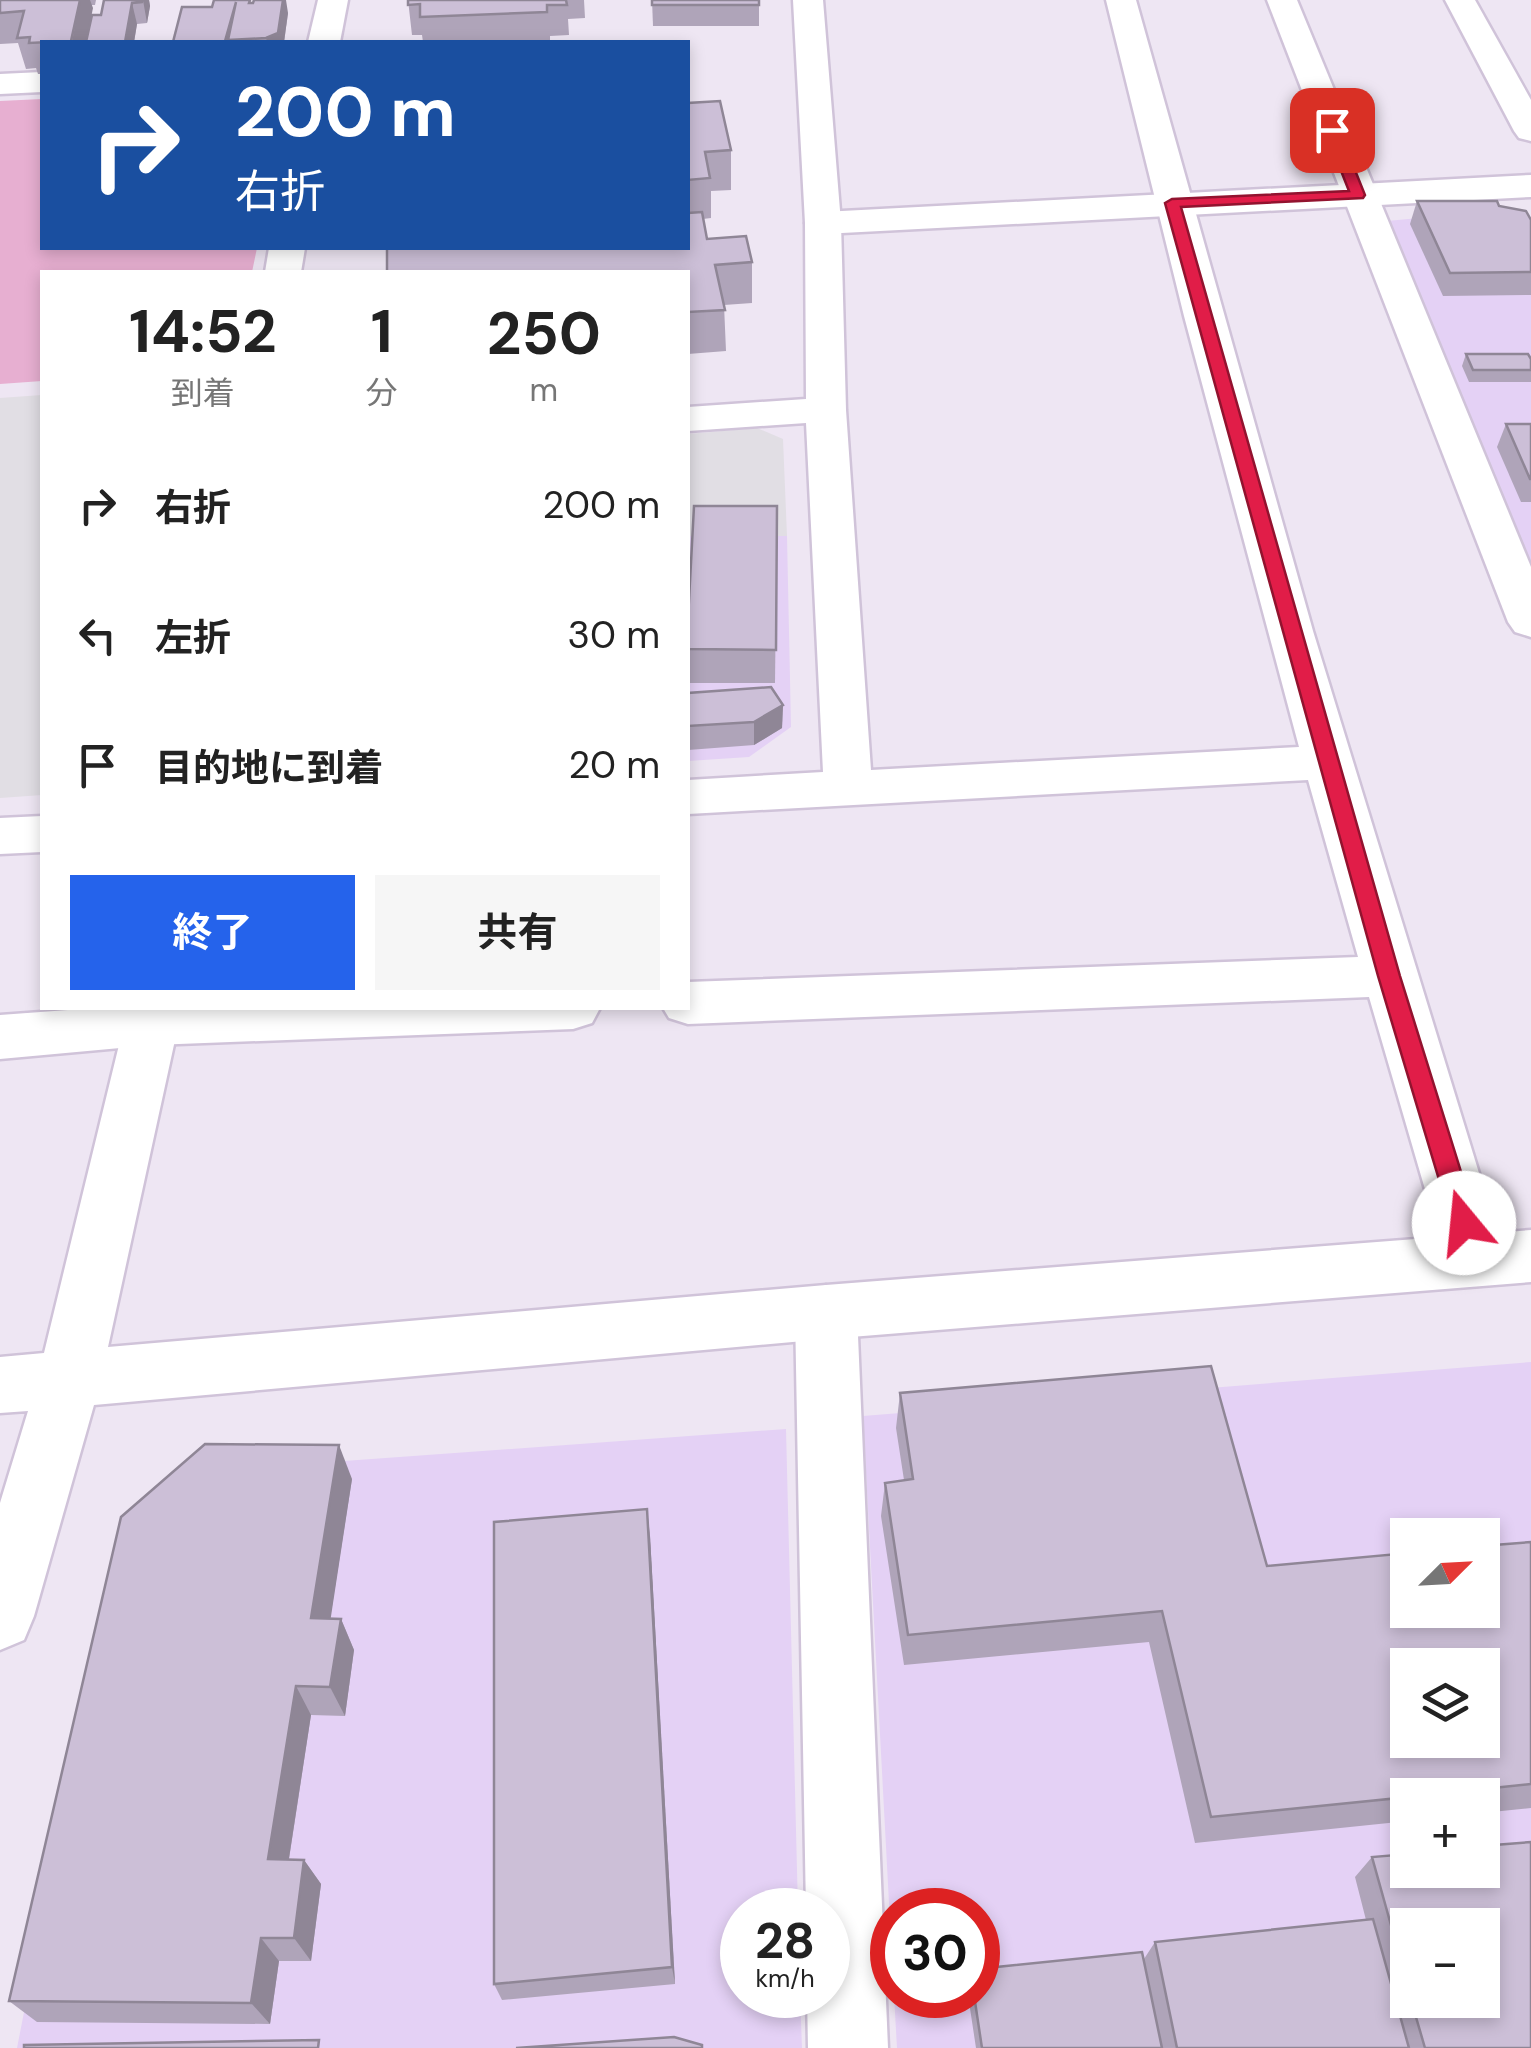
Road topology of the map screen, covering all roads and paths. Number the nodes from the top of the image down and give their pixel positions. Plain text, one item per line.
1 (333, 0) edge
2 (808, 0) edge
3 (1120, 0) edge
4 (1282, 0) edge
5 (1460, 0) edge
6 (324, 40) edge
7 (40, 82) edge
8 (0, 84) edge
9 (1531, 131) edge
10 (1531, 186) edge
11 (1358, 195) junction
12 (1172, 203) junction
13 (822, 222) junction
14 (826, 410) junction
15 (690, 419) edge
16 (1531, 622) edge
17 (1330, 762) junction
18 (848, 787) junction
19 (690, 796) edge
20 (40, 834) edge
21 (0, 836) edge
22 (1389, 976) junction
23 (690, 1003) edge
24 (469, 1010) edge
25 (154, 1016) edge
26 (0, 1037) edge
27 (1503, 1257) edge
28 (826, 1312) junction
29 (69, 1380) junction
30 (0, 1384) edge
31 (0, 1616) edge
32 (848, 2048) edge

1 - 6 street
2 - 13 street
3 - 12 street
4 - 11 street
5 - 9 street
7 - 8 street
10 - 11 street
11 - 12 street
11 - 16 street
12 - 13 street
12 - 17 street
13 - 14 street
14 - 15 street
14 - 18 street
17 - 18 street
17 - 22 street
18 - 19 street
20 - 21 street
22 - 23 street
22 - 27 street
24 - 25 street
25 - 26 street
25 - 29 street
27 - 28 street
28 - 29 street
28 - 32 street
29 - 30 street
29 - 31 street

